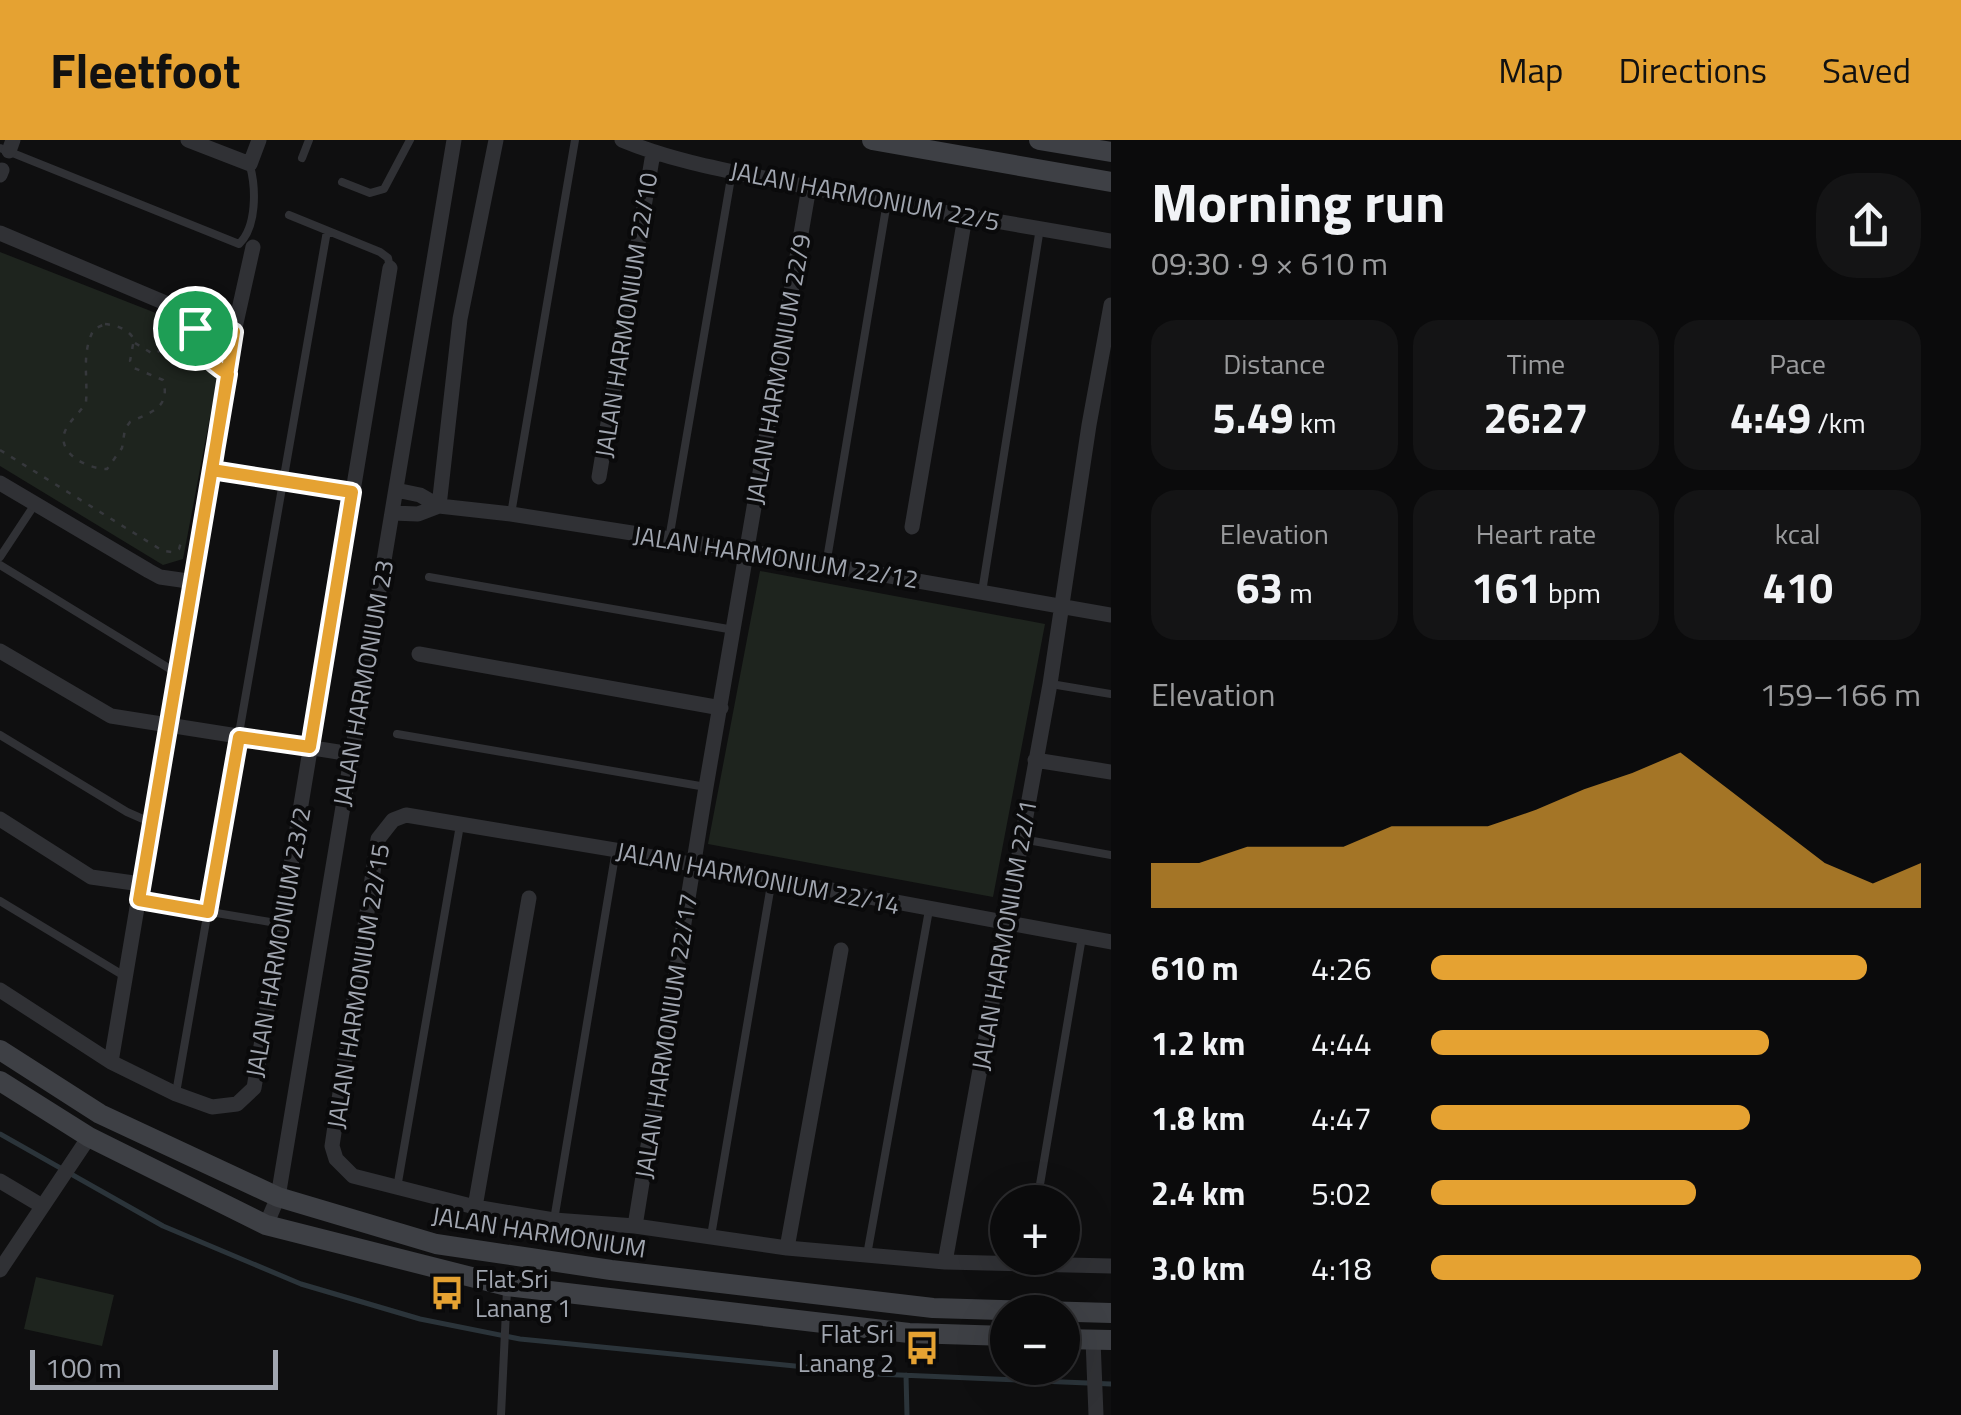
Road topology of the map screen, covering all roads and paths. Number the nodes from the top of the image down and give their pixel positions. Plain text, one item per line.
1 (188, 140) edge
2 (259, 140) edge
3 (309, 140) edge
4 (410, 140) edge
5 (454, 140) edge
6 (496, 140) edge
7 (575, 140) edge
8 (622, 140) edge
9 (872, 140) edge
10 (1039, 140) edge
11 (7, 146) edge
12 (1111, 152) edge
13 (652, 153) junction
14 (302, 158) dead end
15 (250, 164) junction
16 (732, 172) junction
17 (342, 182) dead end
18 (1111, 182) edge
19 (809, 187) junction
20 (887, 202) junction
21 (289, 215) dead end
22 (965, 217) junction
23 (1040, 228) junction
24 (327, 231) junction
25 (0, 233) edge
26 (1111, 240) edge
27 (253, 247) dead end
28 (390, 268) joint
29 (1111, 305) edge
30 (196, 316) junction
31 (234, 332) junction
32 (133, 342) junction
33 (200, 348) junction
34 (228, 374) junction
35 (0, 450) edge
36 (212, 470) junction
37 (598, 477) dead end
38 (284, 481) junction
39 (0, 483) edge
40 (396, 490) junction
41 (352, 492) junction
42 (35, 504) junction
43 (439, 506) junction
44 (392, 513) junction
45 (511, 514) junction
46 (912, 528) dead end
47 (669, 539) junction
48 (181, 542) dead end
49 (747, 551) junction
50 (0, 557) edge
51 (0, 565) edge
52 (826, 565) junction
53 (429, 577) dead end
54 (194, 582) junction
55 (982, 592) junction
56 (1063, 607) junction
57 (1111, 615) edge
58 (734, 630) junction
59 (0, 651) edge
60 (419, 654) dead end
61 (178, 674) junction
62 (1050, 684) junction
63 (1111, 694) edge
64 (720, 708) junction
65 (169, 726) junction
66 (397, 734) dead end
67 (0, 735) edge
68 (239, 737) junction
69 (310, 747) junction
70 (351, 754) junction
71 (1036, 760) junction
72 (1111, 772) edge
73 (706, 787) junction
74 (406, 816) joint
75 (0, 819) edge
76 (152, 823) junction
77 (460, 825) junction
78 (1022, 839) junction
79 (616, 850) junction
80 (1111, 855) edge
81 (694, 865) junction
82 (772, 879) junction
83 (140, 892) junction
84 (529, 898) dead end
85 (0, 901) edge
86 (930, 910) junction
87 (208, 912) junction
88 (282, 924) junction
89 (1006, 924) junction
90 (1082, 937) junction
91 (1111, 942) edge
92 (841, 950) dead end
93 (126, 977) junction
94 (0, 990) edge
95 (0, 1050) edge
96 (111, 1062) junction
97 (0, 1081) edge
98 (176, 1094) junction
99 (89, 1137) junction
100 (0, 1181) edge
101 (1040, 1185) edge
102 (397, 1188) junction
103 (278, 1197) junction
104 (42, 1206) junction
105 (475, 1207) junction
106 (554, 1220) junction
107 (266, 1225) junction
108 (635, 1226) junction
109 (711, 1236) junction
110 (787, 1248) junction
111 (866, 1256) junction
112 (990, 1261) edge
113 (945, 1262) junction
114 (1080, 1264) edge
115 (1111, 1266) edge
116 (0, 1270) edge
117 (507, 1286) junction
118 (1111, 1313) edge
119 (990, 1335) edge
120 (1102, 1340) edge
121 (500, 1415) edge
122 (1096, 1415) edge

1 - 15 street
2 - 15 street
3 - 14 lane
4 - 17 lane
5 - 40 street, JALAN HARMONIUM 23
6 - 43 street
7 - 45 lane
8 - 13 street, JALAN HARMONIUM 22/5
9 - 18 main road
10 - 12 main road
11 - 15 lane
13 - 16 street, JALAN HARMONIUM 22/5
13 - 37 street, JALAN HARMONIUM 22/10
16 - 19 street, JALAN HARMONIUM 22/5
16 - 47 lane
19 - 20 street, JALAN HARMONIUM 22/5
19 - 49 street, JALAN HARMONIUM 22/9
20 - 22 street, JALAN HARMONIUM 22/5
20 - 52 lane
21 - 24 lane
22 - 23 street, JALAN HARMONIUM 22/5
22 - 46 street
23 - 26 street, JALAN HARMONIUM 22/5
23 - 55 lane
24 - 28 lane
24 - 38 lane
25 - 30 street
27 - 31 street
28 - 41 street, JALAN HARMONIUM 23/2
29 - 56 street, JALAN HARMONIUM 22/1
30 - 31 street
30 - 33 path
31 - 34 street
32 - 32 path
32 - 33 path
33 - 34 path
34 - 36 street
35 - 48 path
36 - 38 lane
36 - 54 street
38 - 41 lane
38 - 68 lane
39 - 42 street
40 - 43 street, JALAN HARMONIUM 22/12
40 - 44 street, JALAN HARMONIUM 23
41 - 69 street, JALAN HARMONIUM 23/2
42 - 50 lane
42 - 54 street
43 - 44 street, JALAN HARMONIUM 22/12
43 - 45 street, JALAN HARMONIUM 22/12
44 - 70 street, JALAN HARMONIUM 23
45 - 47 street, JALAN HARMONIUM 22/12
47 - 49 street, JALAN HARMONIUM 22/12
49 - 52 street, JALAN HARMONIUM 22/12
49 - 58 street, JALAN HARMONIUM 22/17
51 - 61 lane
52 - 55 street, JALAN HARMONIUM 22/12
53 - 58 lane
54 - 61 street
55 - 56 street, JALAN HARMONIUM 22/12
56 - 57 street, JALAN HARMONIUM 22/12
56 - 62 street, JALAN HARMONIUM 22/1
58 - 64 street, JALAN HARMONIUM 22/17
59 - 65 street
60 - 64 street
61 - 65 street
62 - 63 lane
62 - 71 street, JALAN HARMONIUM 22/1
64 - 73 street, JALAN HARMONIUM 22/17
65 - 68 street
65 - 76 street
66 - 73 lane
67 - 76 lane
68 - 69 street
68 - 87 lane
69 - 70 street
69 - 88 street, JALAN HARMONIUM 23/2
70 - 103 street, JALAN HARMONIUM 23
71 - 72 street
71 - 78 street, JALAN HARMONIUM 22/1
73 - 81 street, JALAN HARMONIUM 22/17
74 - 77 street, JALAN HARMONIUM 22/14
74 - 102 street, JALAN HARMONIUM 22/15
75 - 83 street
76 - 83 street
77 - 79 street, JALAN HARMONIUM 22/14
77 - 102 lane
78 - 80 lane
78 - 89 street, JALAN HARMONIUM 22/1
79 - 81 street, JALAN HARMONIUM 22/14
79 - 106 lane
81 - 82 street, JALAN HARMONIUM 22/14
81 - 108 street, JALAN HARMONIUM 22/17
82 - 86 street, JALAN HARMONIUM 22/14
82 - 109 lane
83 - 87 lane
83 - 93 street
84 - 105 street
85 - 93 lane
86 - 89 street, JALAN HARMONIUM 22/14
86 - 111 lane
87 - 88 lane
87 - 98 lane
88 - 98 street, JALAN HARMONIUM 23/2
89 - 90 street, JALAN HARMONIUM 22/14
89 - 113 street, JALAN HARMONIUM 22/1
90 - 91 street, JALAN HARMONIUM 22/14
90 - 101 lane
92 - 110 street
93 - 96 street
94 - 96 street
95 - 103 main road, JALAN HARMONIUM
96 - 98 street
97 - 99 main road, JALAN HARMONIUM
99 - 104 street
99 - 107 main road, JALAN HARMONIUM
100 - 104 street
102 - 105 street, JALAN HARMONIUM 22/15
103 - 107 street, JALAN HARMONIUM 23
103 - 118 main road, JALAN HARMONIUM
104 - 116 street
105 - 106 street, JALAN HARMONIUM 22/15
106 - 108 street, JALAN HARMONIUM 22/15
107 - 117 main road, JALAN HARMONIUM
108 - 109 street, JALAN HARMONIUM 22/15
109 - 110 street, JALAN HARMONIUM 22/15
110 - 111 street, JALAN HARMONIUM 22/15
111 - 113 street, JALAN HARMONIUM 22/15
112 - 113 street, JALAN HARMONIUM 22/15
114 - 115 street, JALAN HARMONIUM 22/15
117 - 119 main road, JALAN HARMONIUM
117 - 121 lane
120 - 122 street

